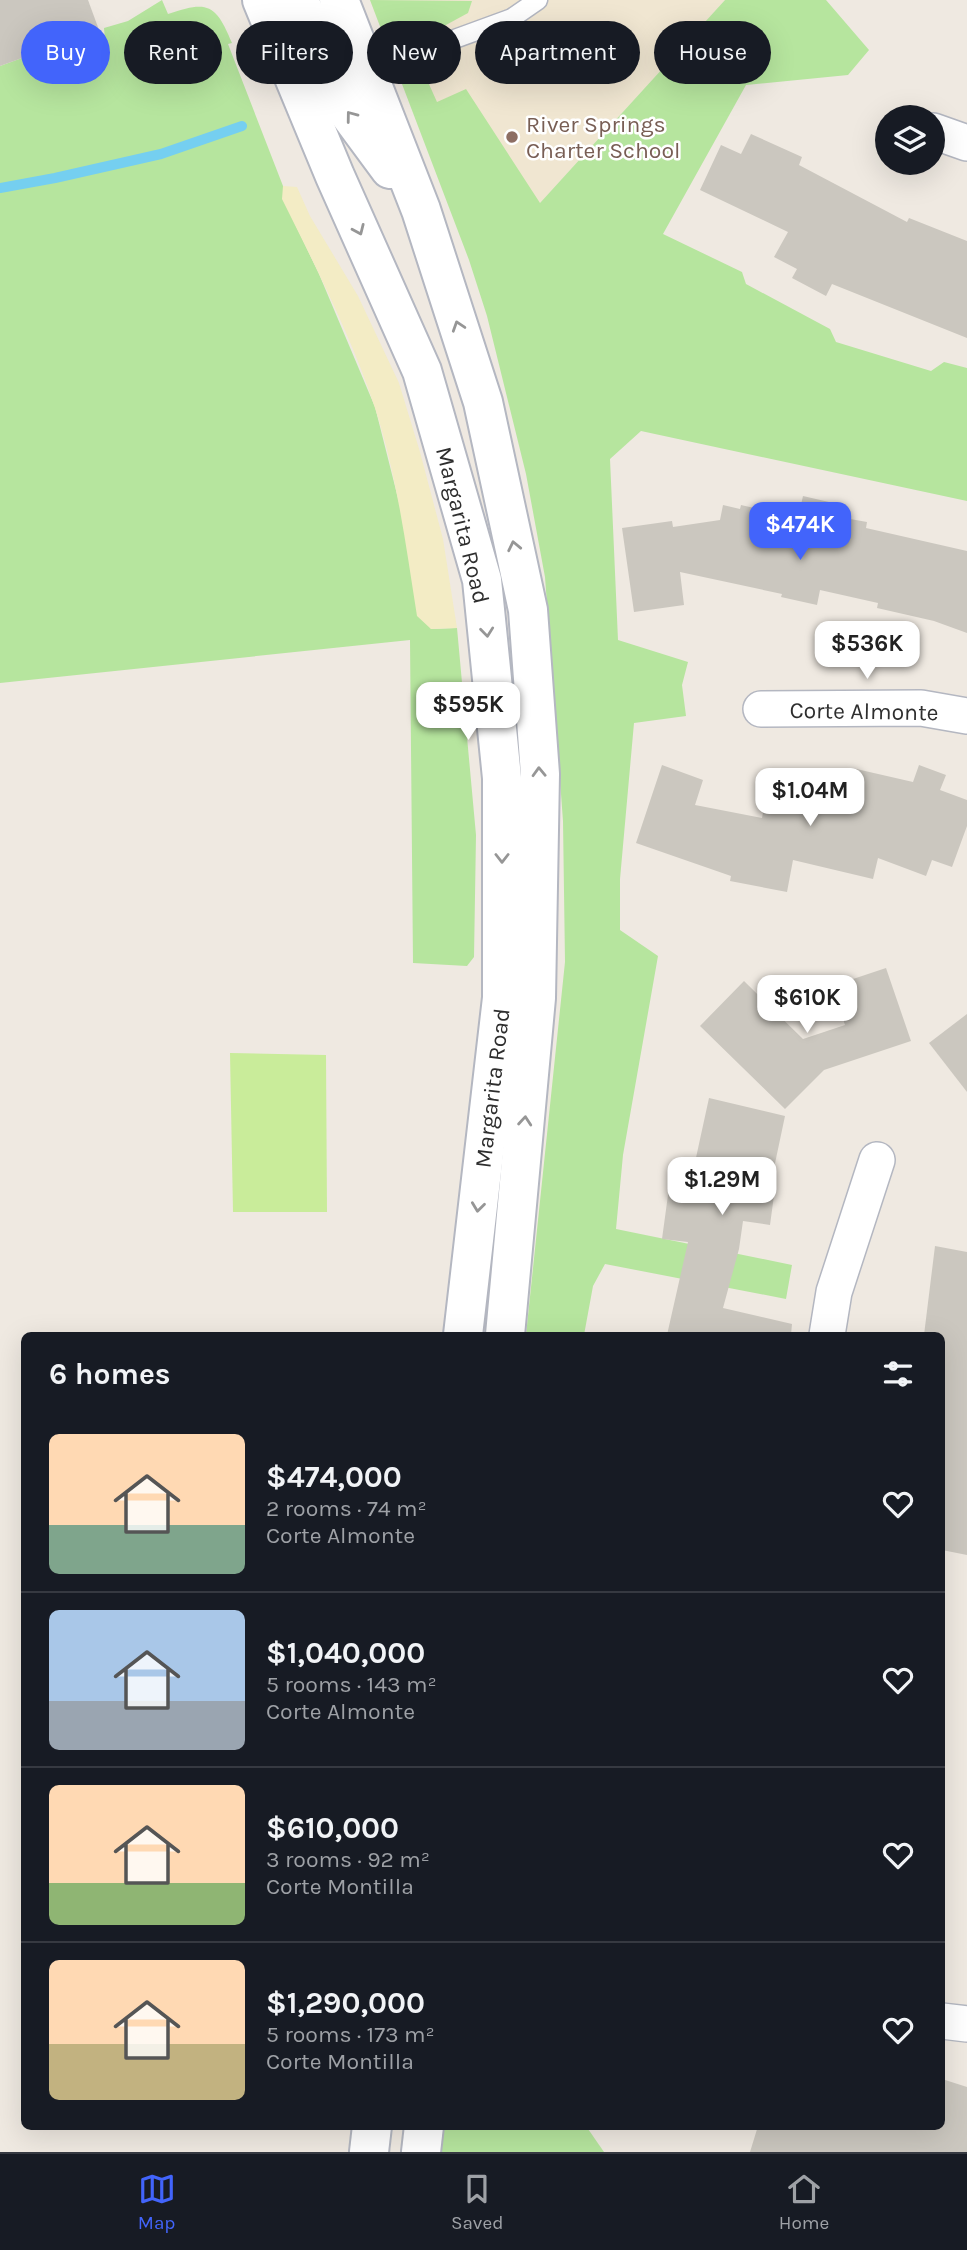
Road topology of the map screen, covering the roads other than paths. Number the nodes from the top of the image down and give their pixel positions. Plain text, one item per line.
1 (261, 0) edge
2 (299, 0) edge
3 (339, 0) edge
4 (538, 0) edge
5 (461, 37) edge
6 (367, 71) edge
7 (372, 84) edge
8 (945, 135) edge
9 (967, 143) edge
10 (421, 211) junction
11 (761, 709) dead end
12 (967, 716) edge
13 (877, 1160) dead end
14 (463, 1332) edge
15 (505, 1332) edge
16 (827, 1332) edge
17 (945, 2021) edge
18 (967, 2024) edge
19 (372, 2130) edge
20 (424, 2130) edge
21 (369, 2152) edge
22 (421, 2152) edge

1 -> 14 main road, Margarita Road
10 -> 2 main road
3 - 6 main road, Margarita Road
4 - 5 lane
7 - 10 main road, Margarita Road
8 - 9 street
15 -> 10 main road, Margarita Road
11 - 12 street, Corte Almonte
13 - 16 street
17 - 18 street
19 - 21 main road
20 - 22 main road

